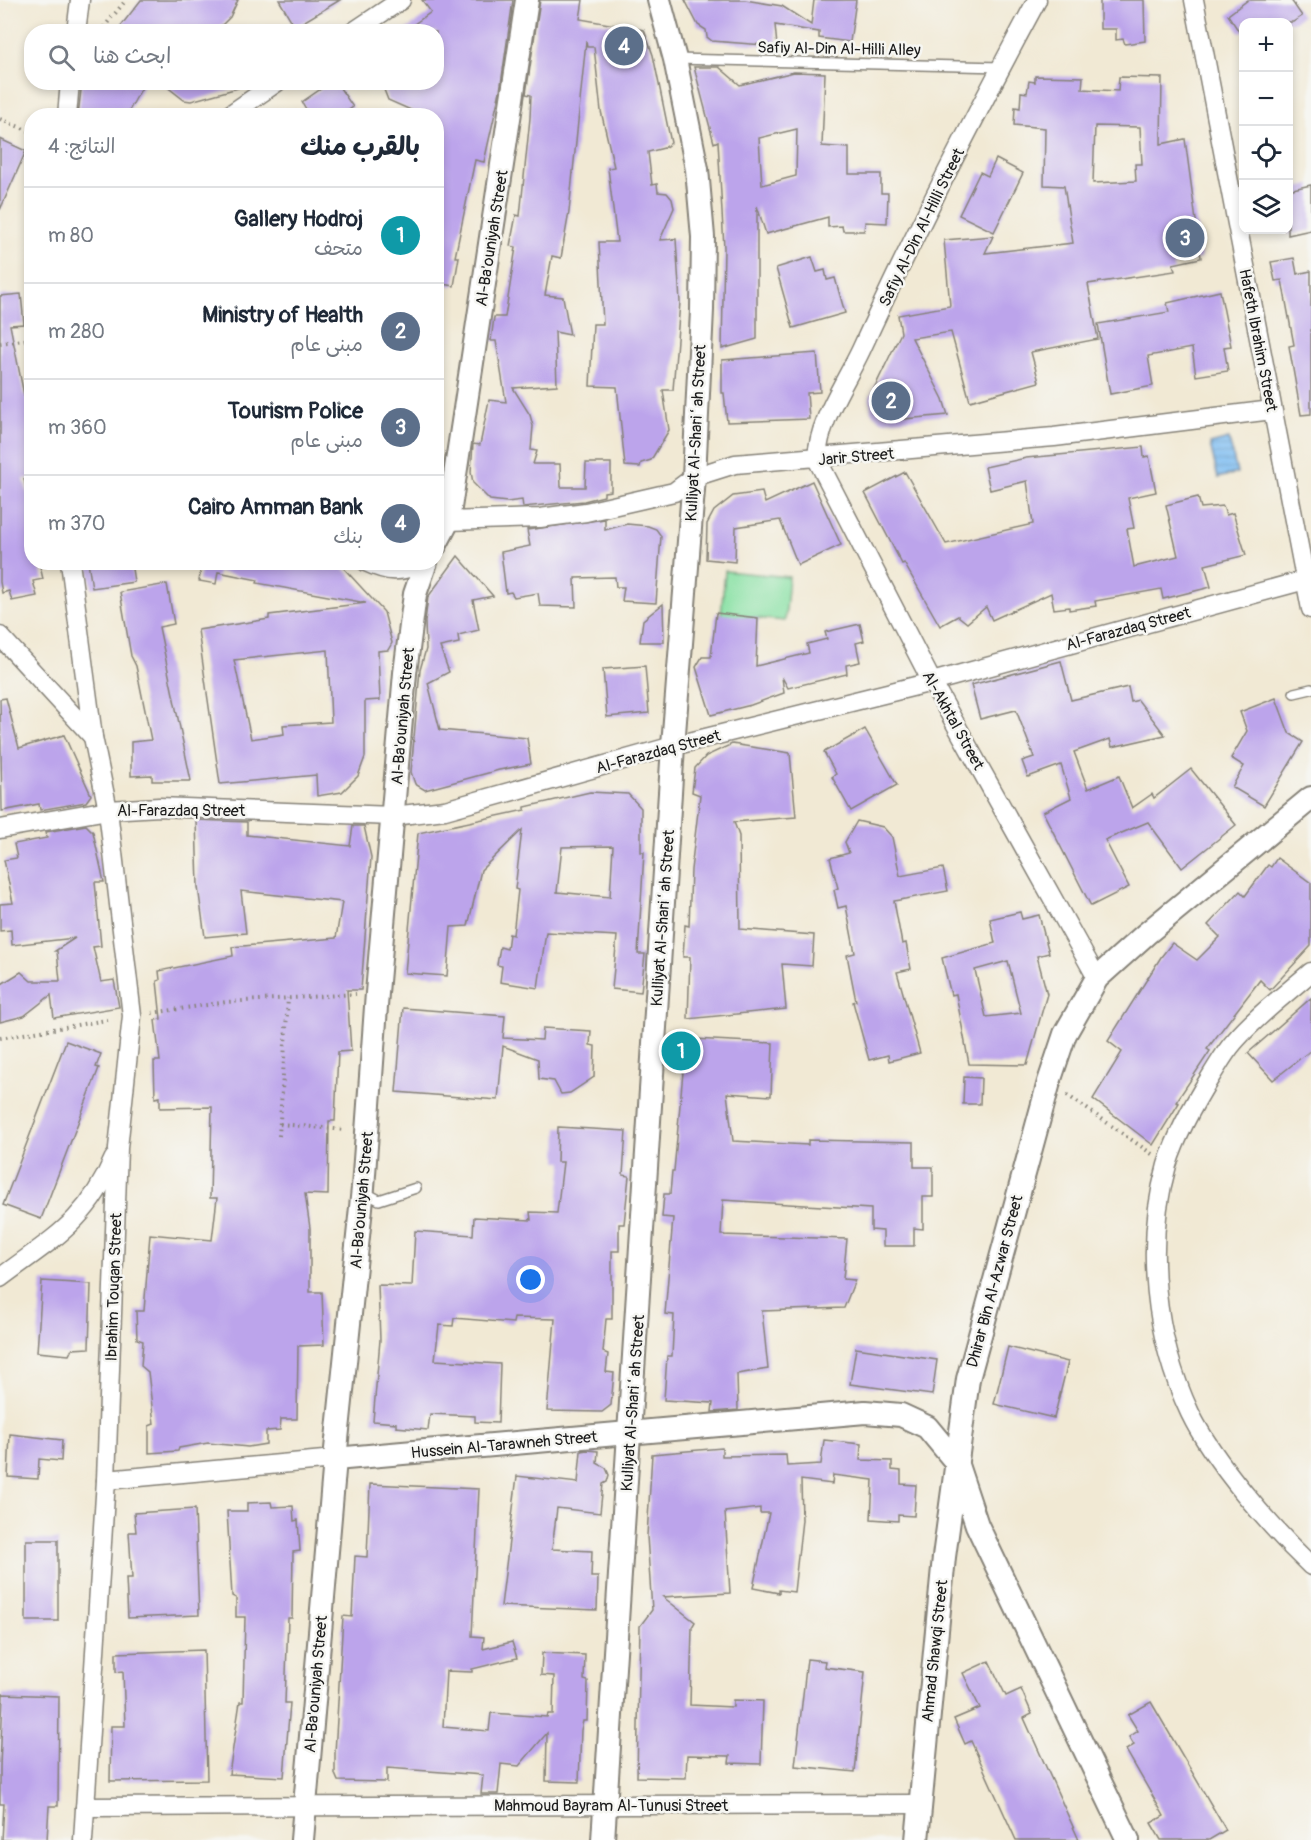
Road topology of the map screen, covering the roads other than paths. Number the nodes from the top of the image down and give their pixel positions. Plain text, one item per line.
1 (80, 0) edge
2 (400, 0) edge
3 (527, 0) edge
4 (659, 0) edge
5 (1037, 0) edge
6 (1194, 0) edge
7 (77, 24) edge
8 (365, 24) edge
9 (675, 59) junction
10 (1001, 67) junction
11 (69, 90) edge
12 (265, 90) edge
13 (68, 108) edge
14 (240, 108) edge
15 (1272, 410) junction
16 (817, 459) junction
17 (694, 477) junction
18 (448, 521) junction
19 (444, 529) edge
20 (71, 570) edge
21 (387, 570) edge
22 (407, 570) edge
23 (423, 570) edge
24 (1305, 580) junction
25 (1311, 609) edge
26 (0, 636) edge
27 (932, 681) junction
28 (1311, 689) edge
29 (1294, 693) dead end
30 (93, 737) junction
31 (673, 746) junction
32 (1311, 798) edge
33 (108, 810) junction
34 (393, 816) junction
35 (0, 830) edge
36 (1311, 972) edge
37 (1097, 978) junction
38 (118, 1148) junction
39 (363, 1188) junction
40 (416, 1188) dead end
41 (0, 1278) edge
42 (631, 1433) junction
43 (335, 1459) junction
44 (956, 1462) junction
45 (106, 1480) junction
46 (990, 1552) junction
47 (944, 1557) junction
48 (1311, 1566) edge
49 (304, 1804) junction
50 (919, 1804) junction
51 (604, 1805) junction
52 (85, 1807) junction
53 (83, 1840) edge
54 (302, 1840) edge
55 (603, 1840) edge
56 (917, 1840) edge
57 (1128, 1840) edge

1 - 7 street
2 - 8 street
3 - 18 street, Al-Ba'ouniyah Street
4 - 9 street, Kulliyat Al-Shariʻah Street
5 - 10 street, Safiy Al-Din Al-Hilli Street
6 - 15 street, Hafeth Ibrahim Street
9 - 10 lane, Safiy Al-Din Al-Hilli Alley
9 - 17 street, Kulliyat Al-Shariʻah Street
10 - 16 street, Safiy Al-Din Al-Hilli Street
11 - 13 street
12 - 14 street
15 - 16 street, Jarir Street
15 - 24 street, Hafeth Ibrahim Street
16 - 17 street, Jarir Street
16 - 27 street, Al-Akhtal Street
17 - 18 street, Jarir Street
17 - 31 street, Kulliyat Al-Shariʻah Street
18 - 19 street, Al-Ba'ouniyah Street
20 - 30 street, Ibrahim Touqan Street
21 - 22 street
23 - 34 street, Al-Ba'ouniyah Street
24 - 25 street, Hafeth Ibrahim Street
24 - 27 street, Al-Farazdaq Street
26 - 30 street
27 - 31 street, Al-Farazdaq Street
27 - 37 street, Al-Akhtal Street
28 - 29 lane
30 - 33 street, Ibrahim Touqan Street
31 - 34 street, Al-Farazdaq Street
31 - 42 street, Kulliyat Al-Shariʻah Street
32 - 37 street, Dhirar Bin Al-Azwar Street
33 - 34 street, Al-Farazdaq Street
33 - 35 street, Al-Farazdaq Street
33 - 38 street, Ibrahim Touqan Street
34 - 39 street, Al-Ba'ouniyah Street
36 - 48 street
37 - 44 street, Dhirar Bin Al-Azwar Street
38 - 41 street
38 - 45 street, Ibrahim Touqan Street
39 - 40 lane
39 - 43 street, Al-Ba'ouniyah Street
42 - 43 street, Hussein Al-Tarawneh Street
42 - 44 street, Hussein Al-Tarawneh Street
42 - 51 street, Kulliyat Al-Shariʻah Street
43 - 45 street, Hussein Al-Tarawneh Street
43 - 49 street, Al-Ba'ouniyah Street
44 - 46 street, Dhirar Bin Al-Azwar Street
44 - 47 street, Ahmad Shawqi Street
45 - 52 street, Ibrahim Touqan Street
46 - 47 street
46 - 57 street, Dhirar Bin Al-Azwar Street
47 - 50 street, Ahmad Shawqi Street
49 - 51 street, Mahmoud Bayram Al-Tunusi Street
49 - 52 street, Mahmoud Bayram Al-Tunusi Street
49 - 54 street, Al-Ba'ouniyah Street
50 - 51 street, Mahmoud Bayram Al-Tunusi Street
50 - 56 street, Ahmad Shawqi Street
51 - 55 street, Kulliyat Al-Shariʻah Street
52 - 53 street, Ibrahim Touqan Street

